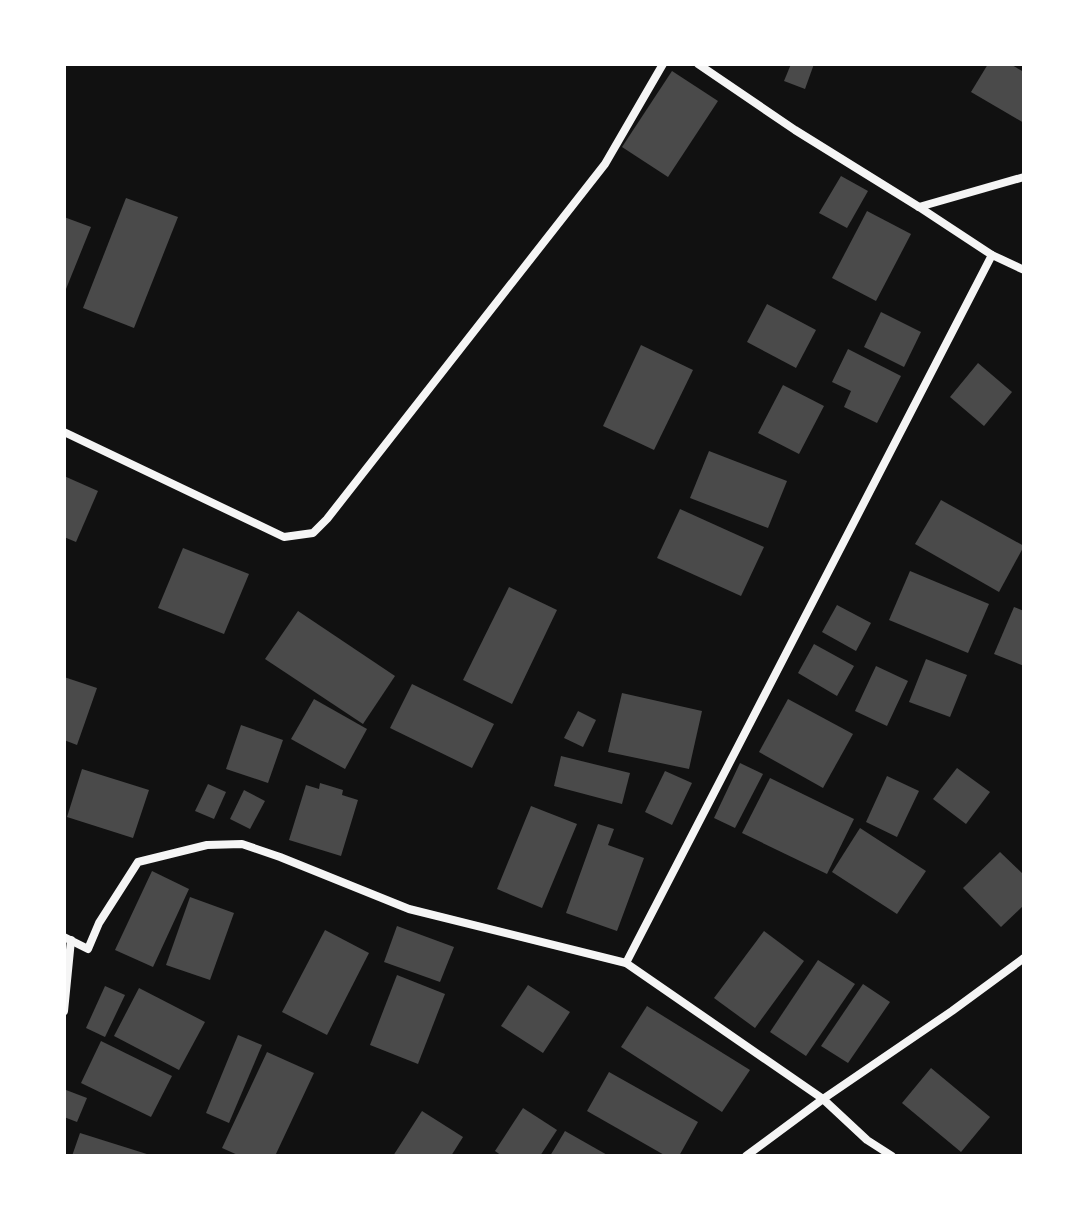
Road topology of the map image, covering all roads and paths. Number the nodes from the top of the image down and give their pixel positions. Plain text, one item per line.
1 (663, 64) edge
2 (698, 64) edge
3 (1024, 177) edge
4 (919, 207) junction
5 (992, 255) junction
6 (1024, 270) edge
7 (64, 432) edge
8 (67, 939) edge
9 (1024, 958) edge
10 (626, 963) junction
11 (64, 1011) edge
12 (823, 1099) junction
13 (746, 1156) edge
14 (892, 1156) edge

1 - 7 street
2 - 4 street
3 - 4 street
4 - 5 street
5 - 6 street
5 - 10 street
8 - 10 street
8 - 11 street
9 - 12 street
10 - 12 street
12 - 13 street
12 - 14 street

